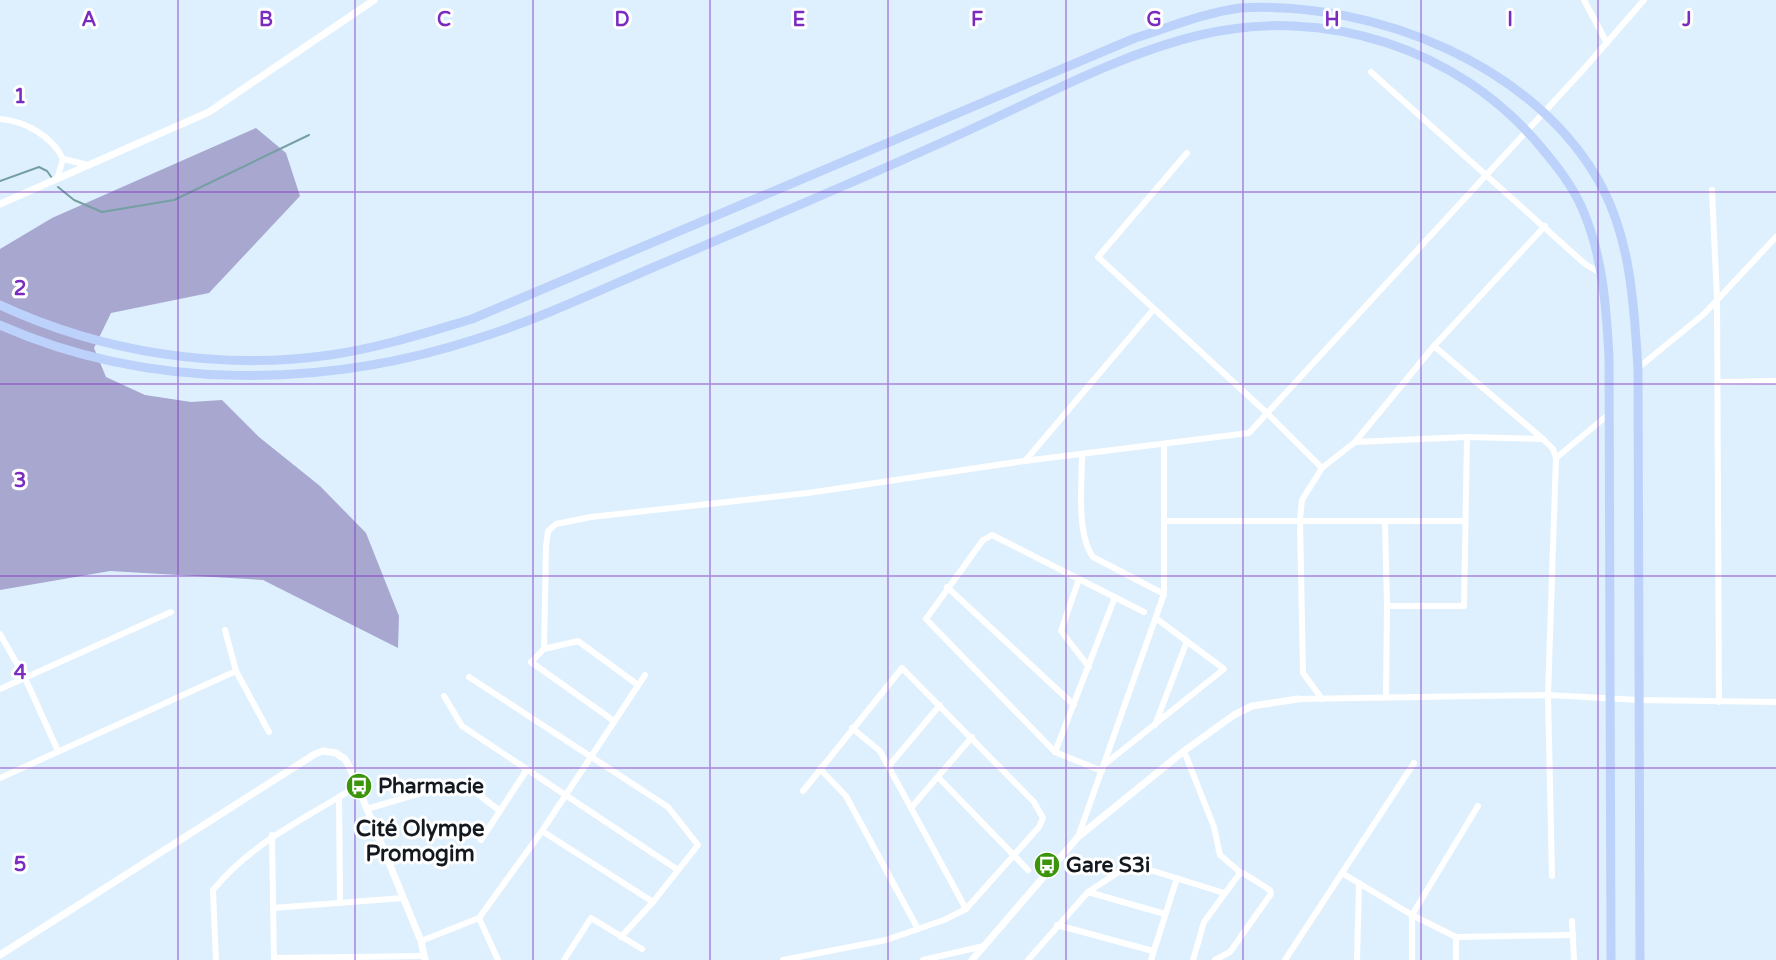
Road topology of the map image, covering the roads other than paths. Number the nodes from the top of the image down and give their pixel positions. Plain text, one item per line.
1 (374, 0) edge
2 (1584, 0) edge
3 (1644, 0) edge
4 (1607, 43) junction
5 (1371, 72) dead end
6 (1544, 113) junction
7 (0, 119) edge
8 (1527, 131) junction
9 (1187, 153) dead end
10 (63, 159) junction
11 (88, 165) junction
12 (1486, 174) junction
13 (57, 179) junction
14 (1712, 190) dead end
15 (0, 204) edge
16 (1545, 226) junction
17 (1776, 237) edge
18 (1603, 274) junction
19 (1717, 299) junction
20 (0, 305) edge
21 (1153, 310) junction
22 (0, 325) edge
23 (1434, 346) junction
24 (1638, 368) junction
25 (1776, 381) edge
26 (1718, 382) junction
27 (1609, 413) junction
28 (1268, 414) junction
29 (1467, 437) junction
30 (1543, 439) junction
31 (1355, 442) junction
32 (1164, 444) junction
33 (1082, 455) junction
34 (1556, 458) junction
35 (1024, 461) junction
36 (1322, 468) junction
37 (1300, 519) junction
38 (1166, 521) junction
39 (1464, 521) junction
40 (1385, 522) junction
41 (1079, 579) junction
42 (947, 586) junction
43 (1164, 594) junction
44 (1115, 597) junction
45 (1387, 606) junction
46 (171, 612) dead end
47 (1144, 612) dead end
48 (1157, 619) junction
49 (225, 630) dead end
50 (0, 634) edge
51 (1187, 641) junction
52 (544, 649) junction
53 (1089, 667) junction
54 (236, 671) junction
55 (645, 675) dead end
56 (469, 677) dead end
57 (26, 678) junction
58 (638, 685) junction
59 (0, 689) edge
60 (1548, 695) junction
61 (444, 696) dead end
62 (1386, 697) junction
63 (1298, 699) joint
64 (1322, 699) junction
65 (1610, 699) junction
66 (1639, 700) junction
67 (1719, 702) junction
68 (1776, 702) edge
69 (940, 705) junction
70 (1074, 705) junction
71 (614, 721) junction
72 (1155, 725) junction
73 (852, 728) junction
74 (269, 732) dead end
75 (972, 736) junction
76 (1184, 751) junction
77 (58, 752) junction
78 (1055, 752) junction
79 (590, 757) junction
80 (1414, 764) dead end
81 (888, 767) junction
82 (1103, 768) junction
83 (820, 770) junction
84 (526, 771) junction
85 (938, 777) junction
86 (0, 778) edge
87 (357, 786) junction
88 (803, 791) dead end
89 (567, 795) junction
90 (339, 797) junction
91 (1478, 806) dead end
92 (911, 808) junction
93 (367, 809) junction
94 (500, 811) junction
95 (542, 831) junction
96 (272, 835) junction
97 (1078, 837) junction
98 (481, 840) dead end
99 (1014, 856) junction
100 (678, 870) junction
101 (1028, 870) dead end
102 (1241, 873) junction
103 (1342, 873) junction
104 (1552, 876) dead end
105 (1177, 878) junction
106 (1359, 883) junction
107 (1088, 892) junction
108 (1224, 893) junction
109 (403, 898) junction
110 (340, 902) junction
111 (653, 902) junction
112 (273, 908) junction
113 (966, 909) junction
114 (1165, 914) junction
115 (1412, 915) junction
116 (479, 918) junction
117 (1572, 921) dead end
118 (1057, 925) junction
119 (918, 929) junction
120 (1573, 935) junction
121 (621, 937) junction
122 (1456, 937) junction
123 (421, 941) junction
124 (984, 946) junction
125 (642, 949) dead end
126 (1153, 951) junction
127 (820, 952) junction
128 (0, 955) edge
129 (424, 958) edge
130 (274, 959) edge
131 (216, 960) edge
132 (498, 960) edge
133 (564, 960) edge
134 (783, 960) edge
135 (822, 960) edge
136 (923, 960) edge
137 (972, 960) edge
138 (1030, 960) edge
139 (1151, 960) edge
140 (1193, 960) edge
141 (1215, 960) edge
142 (1285, 960) edge
143 (1357, 960) edge
144 (1412, 960) edge
145 (1456, 960) edge
146 (1574, 960) edge
147 (1611, 960) edge
148 (1640, 960) edge

1 - 11 street
2 - 4 street
3 - 4 street
4 - 6 street
5 - 12 street
6 - 8 street
6 - 20 highway
6 - 24 highway
7 - 10 street
8 - 12 street
8 - 18 highway
8 - 22 highway
9 - 21 street
10 - 11 street
10 - 13 street
11 - 13 street
12 - 16 street
12 - 28 street
13 - 15 street
14 - 19 street
16 - 18 street
16 - 23 street
17 - 19 street
18 - 27 highway
19 - 24 street
19 - 26 street
21 - 28 street
21 - 35 street
23 - 30 street
23 - 31 street
24 - 66 highway
25 - 26 street
26 - 67 street
27 - 34 street
27 - 65 highway
28 - 32 street
28 - 36 street
29 - 30 street
29 - 31 street
29 - 39 street
30 - 34 street
31 - 36 street
32 - 33 street
32 - 38 street
33 - 35 street
33 - 43 street
34 - 60 street
35 - 52 street
36 - 37 street
37 - 38 street
37 - 40 street
37 - 64 street
38 - 43 street
39 - 40 street
39 - 45 street
40 - 45 street
41 - 42 street
41 - 44 street
41 - 53 street
42 - 70 street
42 - 78 street
43 - 48 street
44 - 47 street
44 - 53 street
45 - 62 street
46 - 57 street
48 - 51 street
48 - 82 street
49 - 54 street
50 - 57 street
51 - 72 street
51 - 72 street
52 - 58 street
52 - 71 street
53 - 70 street
54 - 74 street
54 - 77 street
55 - 58 street
56 - 79 street
57 - 59 street
57 - 77 street
58 - 71 street
60 - 62 street
60 - 65 street
60 - 104 street
61 - 84 street
62 - 64 street
63 - 64 street
63 - 76 street
65 - 66 street
65 - 147 highway
66 - 67 street
66 - 148 highway
67 - 68 street
69 - 73 street
69 - 75 street
69 - 81 street
70 - 78 street
71 - 79 street
72 - 82 street
73 - 81 street
73 - 83 street
75 - 85 street
75 - 99 street
76 - 97 street
76 - 102 street
77 - 86 street
78 - 82 street
79 - 89 street
79 - 100 street
80 - 103 street
81 - 92 street
82 - 97 street
83 - 88 street
83 - 119 street
84 - 89 street
84 - 94 street
85 - 92 street
85 - 99 street
87 - 90 street
87 - 93 street
87 - 128 street
89 - 95 street
89 - 100 street
90 - 96 street
90 - 110 street
91 - 115 street
92 - 113 street
93 - 94 street
93 - 109 street
94 - 98 street
95 - 111 street
95 - 116 street
96 - 112 street
96 - 131 street
97 - 124 street
99 - 101 street
99 - 113 street
100 - 111 street
102 - 108 street
102 - 141 street
103 - 106 street
103 - 142 street
105 - 107 street
105 - 108 street
105 - 114 street
106 - 115 street
106 - 143 street
107 - 114 street
107 - 118 street
108 - 140 street
109 - 110 street
109 - 123 street
110 - 112 street
111 - 121 street
112 - 130 street
113 - 119 street
114 - 126 street
115 - 122 street
115 - 144 street
116 - 123 street
116 - 132 street
117 - 120 street
118 - 126 street
118 - 138 street
119 - 127 street
120 - 122 street
120 - 146 street
121 - 125 street
121 - 133 street
122 - 145 street
123 - 129 street
124 - 136 street
124 - 137 street
126 - 139 street
127 - 134 street
127 - 135 street
129 - 130 street

